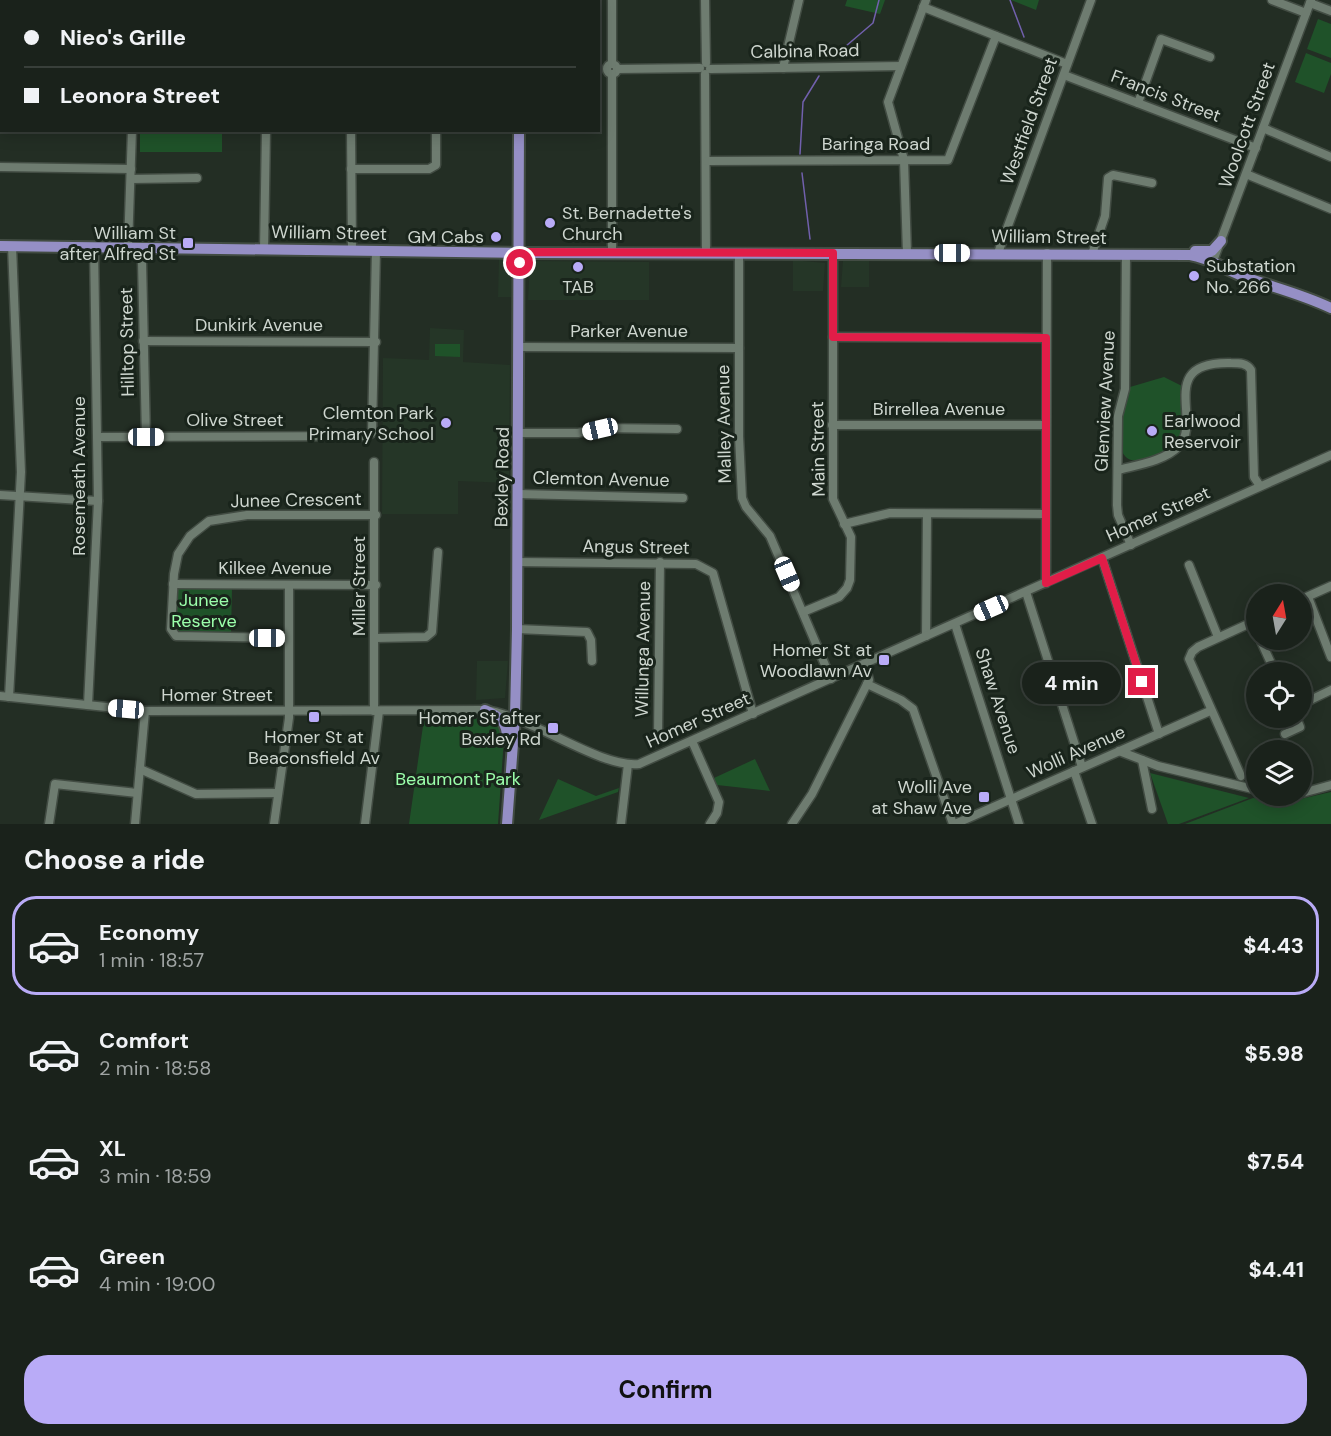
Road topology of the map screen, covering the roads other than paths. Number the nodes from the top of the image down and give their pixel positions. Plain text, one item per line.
1 (612, 0) edge
2 (705, 0) edge
3 (799, 0) edge
4 (1091, 0) edge
5 (1272, 0) edge
6 (1311, 2) edge
7 (924, 3) edge
8 (1331, 11) edge
9 (1306, 13) junction
10 (996, 36) junction
11 (1210, 57) dead end
12 (1067, 64) junction
13 (901, 66) junction
14 (783, 68) junction
15 (609, 69) edge
16 (705, 69) junction
17 (1064, 75) junction
18 (1138, 103) junction
19 (1263, 128) junction
20 (132, 132) edge
21 (266, 132) edge
22 (351, 132) edge
23 (436, 132) edge
24 (519, 132) edge
25 (1256, 148) junction
26 (1331, 156) edge
27 (904, 160) junction
28 (707, 161) junction
29 (0, 167) edge
30 (131, 169) junction
31 (351, 169) junction
32 (1246, 174) junction
33 (197, 178) dead end
34 (131, 179) junction
35 (1152, 183) dead end
36 (1331, 209) edge
37 (1221, 241) junction
38 (0, 246) edge
39 (12, 246) junction
40 (94, 247) junction
41 (128, 248) junction
42 (148, 248) junction
43 (264, 249) junction
44 (352, 250) junction
45 (376, 250) junction
46 (520, 252) junction
47 (612, 253) junction
48 (706, 253) junction
49 (739, 253) junction
50 (833, 253) junction
51 (907, 253) junction
52 (998, 253) junction
53 (1047, 253) junction
54 (1092, 254) junction
55 (1126, 255) junction
56 (1169, 255) junction
57 (1213, 261) junction
58 (1331, 308) edge
59 (833, 337) junction
60 (1046, 338) junction
61 (143, 341) junction
62 (376, 342) junction
63 (519, 347) junction
64 (739, 348) junction
65 (832, 425) junction
66 (1046, 425) junction
67 (677, 429) dead end
68 (519, 433) junction
69 (98, 437) junction
70 (146, 437) junction
71 (1331, 455) edge
72 (374, 462) dead end
73 (1118, 470) junction
74 (1260, 486) junction
75 (518, 494) junction
76 (0, 495) edge
77 (20, 496) junction
78 (683, 498) dead end
79 (98, 501) junction
80 (927, 514) junction
81 (1046, 514) junction
82 (376, 515) junction
83 (844, 524) junction
84 (1131, 545) junction
85 (438, 552) dead end
86 (1102, 558) junction
87 (517, 562) junction
88 (660, 562) junction
89 (1189, 565) dead end
90 (1046, 583) junction
91 (173, 584) junction
92 (289, 585) junction
93 (376, 585) junction
94 (1331, 586) edge
95 (1026, 592) junction
96 (1312, 595) edge
97 (803, 612) junction
98 (1312, 614) edge
99 (955, 624) junction
100 (1246, 625) edge
101 (517, 629) junction
102 (926, 636) junction
103 (1218, 637) junction
104 (288, 638) junction
105 (375, 638) junction
106 (1331, 657) edge
107 (592, 661) dead end
108 (865, 664) junction
109 (831, 679) junction
110 (867, 684) junction
111 (1331, 690) edge
112 (4, 697) edge
113 (1312, 699) edge
114 (88, 705) junction
115 (485, 710) junction
116 (145, 711) junction
117 (289, 711) junction
118 (377, 711) junction
119 (1210, 711) junction
120 (753, 714) junction
121 (515, 717) junction
122 (1298, 728) edge
123 (1159, 734) junction
124 (1285, 734) dead end
125 (658, 736) dead end
126 (692, 741) junction
127 (1119, 751) junction
128 (1142, 760) junction
129 (628, 764) junction
130 (511, 765) junction
131 (140, 769) junction
132 (1078, 769) junction
133 (1241, 776) dead end
134 (1331, 786) edge
135 (1246, 788) edge
136 (1312, 791) edge
137 (137, 793) junction
138 (278, 794) junction
139 (1011, 799) junction
140 (1152, 809) dead end
141 (49, 824) edge
142 (135, 824) edge
143 (274, 824) edge
144 (365, 824) edge
145 (507, 824) edge
146 (621, 824) edge
147 (710, 824) edge
148 (792, 824) edge
149 (954, 824) edge
150 (1019, 824) edge
151 (1092, 824) edge

1 - 15 street
2 - 16 street
3 - 14 street
4 - 12 street, Westfield Street
5 - 9 street
6 - 8 street
6 - 9 street, Woolcott Street
7 - 10 street
7 - 13 street
9 - 19 street, Woolcott Street
10 - 12 street
10 - 27 street, Baringa Road
11 - 18 street
12 - 17 street, Westfield Street
13 - 14 street, Calbina Road
13 - 27 street
14 - 16 street, Calbina Road
15 - 16 street, Calbina Road
15 - 47 street
16 - 28 street
17 - 18 street, Francis Street
17 - 52 street, Westfield Street
18 - 25 street, Francis Street
19 - 25 street, Woolcott Street
19 - 26 street
20 - 30 street
21 - 43 street
22 - 31 street
23 - 31 street
24 - 46 main road, Bexley Road
25 - 32 street, Woolcott Street
27 - 28 street, Baringa Road
27 - 51 street
28 - 48 street
29 - 30 street
30 - 34 street
31 - 44 street
32 - 36 street
32 - 37 street, Woolcott Street
33 - 34 street
34 - 41 street
35 - 54 street
37 - 56 main road
37 - 57 street, Woolcott Street
38 - 39 main road, William Street
39 - 40 main road, William Street
39 - 77 street
40 - 41 main road, William Street
40 - 69 street, Rosemeath Avenue
41 - 42 main road, William Street
42 - 43 main road, William Street
42 - 61 street, Hilltop Street
43 - 44 main road, William Street
44 - 45 main road, William Street
45 - 46 main road, William Street
45 - 62 street
46 - 47 main road, William Street
46 - 63 main road, Bexley Road
47 - 48 main road, William Street
48 - 49 main road, William Street
49 - 50 main road, William Street
49 - 64 street, Malley Avenue
50 - 51 main road, William Street
50 - 59 street, Main Street
51 - 52 main road, William Street
52 - 53 main road, William Street
53 - 54 main road, William Street
53 - 60 street
54 - 55 main road, William Street
55 - 56 main road, William Street
55 - 73 street, Glenview Avenue
56 - 57 main road, William Street
57 - 58 main road, William Street
59 - 60 street
59 - 65 street, Main Street
60 - 66 street
61 - 62 street, Dunkirk Avenue
61 - 70 street, Hilltop Street
62 - 70 street, Olive Street
63 - 64 street, Parker Avenue
63 - 68 main road, Bexley Road
64 - 97 street, Malley Avenue
65 - 66 street, Birrellea Avenue
65 - 83 street, Main Street
66 - 81 street
67 - 68 street
68 - 75 main road, Bexley Road
69 - 70 street, Olive Street
69 - 79 street, Rosemeath Avenue
71 - 74 street, Homer Street
72 - 82 street, Miller Street
73 - 74 street
73 - 84 street, Glenview Avenue
74 - 84 street, Homer Street
75 - 78 street, Clemton Avenue
75 - 87 main road, Bexley Road
76 - 77 street
77 - 79 street
77 - 112 street
79 - 114 street, Rosemeath Avenue
80 - 81 street
80 - 83 street
80 - 102 street
81 - 90 street
82 - 91 street, Junee Crescent
82 - 93 street, Miller Street
83 - 97 street, Main Street
84 - 86 street, Homer Street
85 - 105 street
86 - 90 street, Homer Street
86 - 123 street
87 - 88 street, Angus Street
87 - 101 main road, Bexley Road
88 - 120 street, Angus Street
88 - 125 street, Willunga Avenue
89 - 103 street
90 - 95 street, Homer Street
91 - 92 street, Kilkee Avenue
91 - 104 street, Junee Crescent
92 - 93 street, Kilkee Avenue
92 - 104 street
93 - 105 street, Miller Street
94 - 96 street
95 - 99 street, Homer Street
95 - 132 street
97 - 109 street, Malley Avenue
98 - 106 street
99 - 102 street, Homer Street
99 - 139 street, Shaw Avenue
100 - 103 street
101 - 107 street
101 - 121 main road, Bexley Road
102 - 108 street, Homer Street
103 - 119 street
104 - 117 street
105 - 118 street, Miller Street
108 - 109 street, Homer Street
108 - 110 street
109 - 120 street, Homer Street
110 - 148 street
110 - 149 street
111 - 113 street
112 - 114 street, Homer Street
114 - 116 street, Homer Street
115 - 118 street, Homer Street
115 - 121 street, Homer Street
115 - 130 main road
116 - 117 street, Homer Street
116 - 131 street
117 - 118 street, Homer Street
117 - 138 street
118 - 144 street, Miller Street
119 - 123 street, Wolli Avenue
119 - 133 street
120 - 126 street, Homer Street
121 - 129 street, Homer Street
121 - 130 main road, Bexley Road
122 - 124 street
123 - 127 street, Wolli Avenue
126 - 129 street, Homer Street
126 - 147 street
127 - 128 street
127 - 132 street, Wolli Avenue
128 - 135 street
128 - 140 street
129 - 146 street
130 - 145 main road, Bexley Road
131 - 137 street
131 - 138 street
132 - 139 street, Wolli Avenue
132 - 151 street
134 - 136 street
137 - 141 street
137 - 142 street
138 - 143 street
139 - 149 street, Wolli Avenue
139 - 150 street, Shaw Avenue

